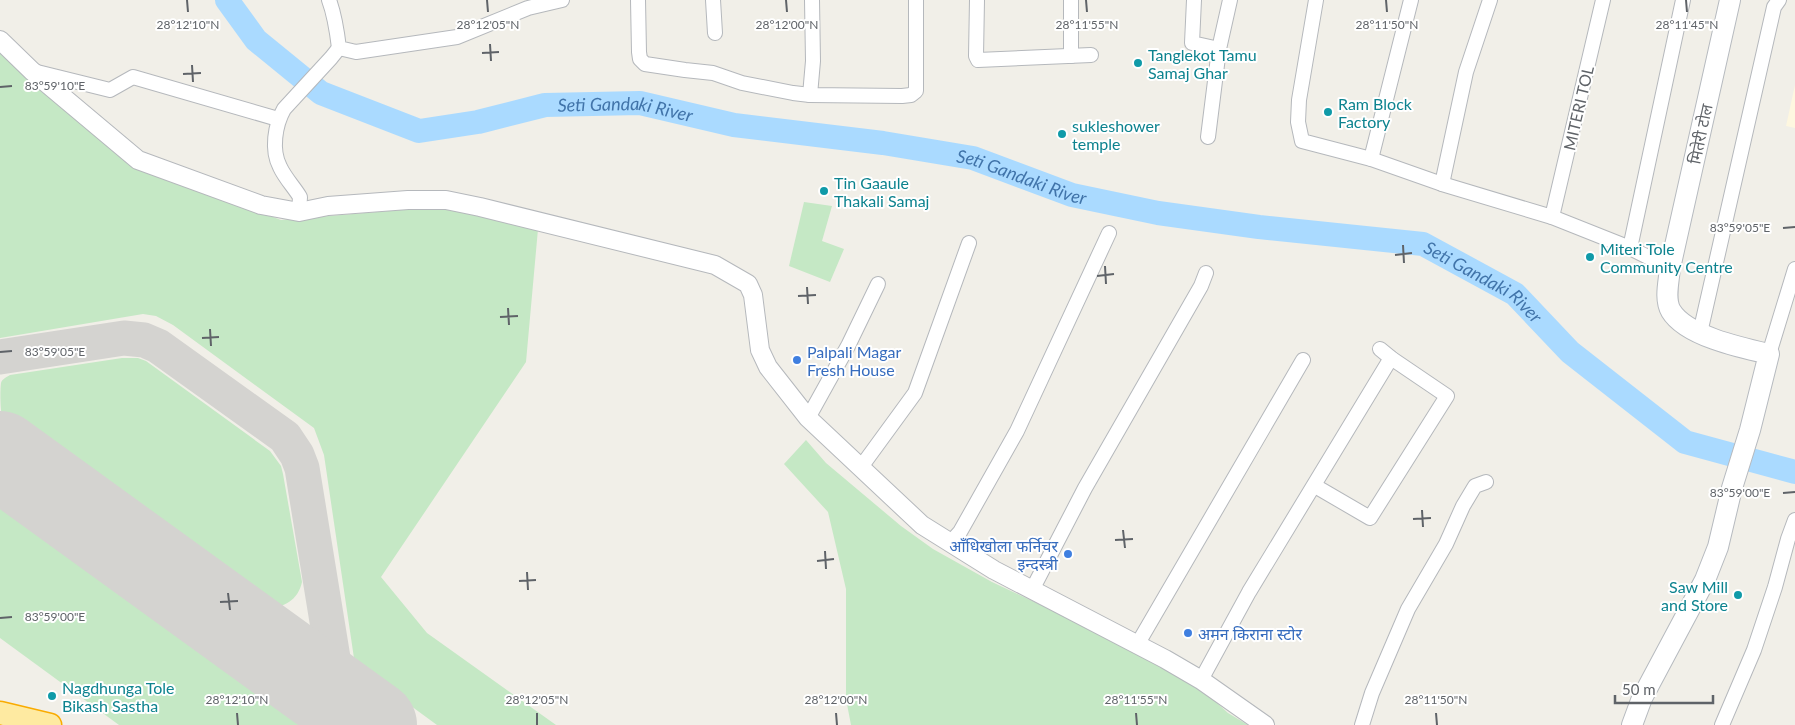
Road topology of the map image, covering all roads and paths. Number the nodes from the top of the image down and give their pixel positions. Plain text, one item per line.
1 (329, 0) edge
2 (562, 0) edge
3 (638, 0) edge
4 (713, 0) edge
5 (812, 0) edge
6 (916, 0) edge
7 (977, 0) edge
8 (1071, 0) edge
9 (1194, 0) edge
10 (1230, 0) edge
11 (1316, 0) edge
12 (1411, 0) edge
13 (1490, 0) edge
14 (1603, 0) edge
15 (1683, 0) edge
16 (1730, 0) edge
17 (1779, 0) edge
18 (715, 33) dead end
19 (0, 40) edge
20 (1219, 49) junction
21 (335, 53) junction
22 (1091, 55) dead end
23 (1071, 56) junction
24 (32, 71) junction
25 (810, 96) junction
26 (278, 119) junction
27 (1208, 137) dead end
28 (1372, 159) junction
29 (1442, 184) junction
30 (299, 212) junction
31 (1552, 216) junction
32 (1109, 233) dead end
33 (970, 243) dead end
34 (1630, 248) junction
35 (1670, 268) junction
36 (1795, 269) edge
37 (1206, 274) dead end
38 (878, 284) dead end
39 (1700, 333) junction
40 (1380, 349) dead end
41 (1769, 354) junction
42 (1391, 358) junction
43 (1304, 360) dead end
44 (808, 418) junction
45 (861, 467) junction
46 (1486, 482) dead end
47 (1315, 486) junction
48 (1795, 520) edge
49 (950, 543) junction
50 (1032, 590) junction
51 (1137, 645) junction
52 (1201, 680) junction
53 (0, 713) edge
54 (50, 725) edge
55 (1264, 725) edge
56 (1362, 725) edge
57 (1632, 725) edge
58 (1722, 725) edge

1 - 21 street
2 - 21 street
3 - 25 street
4 - 18 street
5 - 25 street
6 - 25 street
7 - 23 street
8 - 23 street
9 - 20 street
10 - 20 street
11 - 28 street
12 - 28 street
13 - 29 street
14 - 31 street, MITERI TOL
15 - 34 street
16 - 35 main road, मितेरी टोल
17 - 39 street
19 - 24 street
20 - 27 street
21 - 26 street
22 - 23 street
24 - 26 street
24 - 30 street
26 - 30 street
28 - 29 street
29 - 31 street
30 - 44 street
31 - 34 street
32 - 49 street
33 - 45 street
34 - 35 street
35 - 39 main road, मितेरी टोल
36 - 41 street
37 - 50 street
38 - 44 street
39 - 41 main road
40 - 42 street
41 - 57 main road
42 - 47 street
42 - 47 street
43 - 51 street
44 - 45 street
45 - 49 street
46 - 56 street
47 - 52 street
48 - 58 street
49 - 50 street
50 - 51 street
51 - 52 street
52 - 55 street
53 - 54 highway

